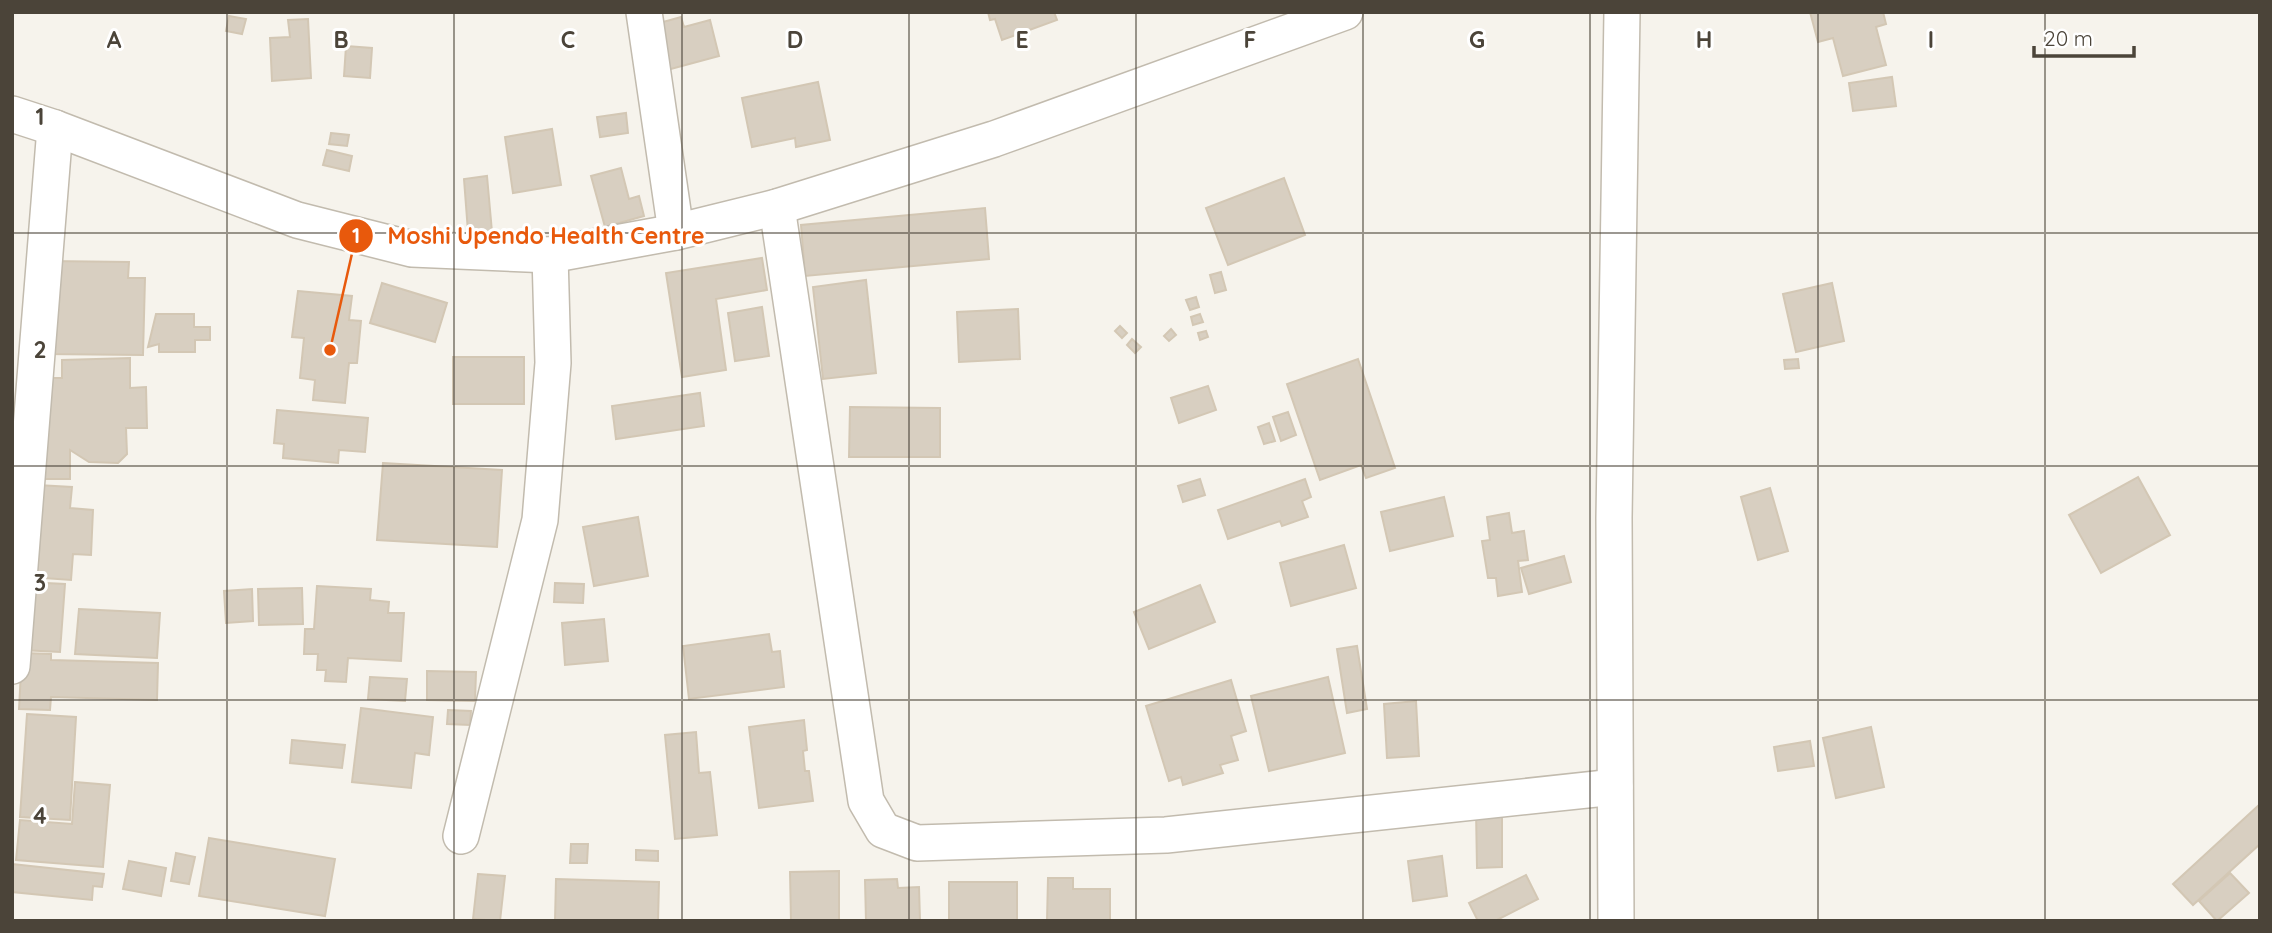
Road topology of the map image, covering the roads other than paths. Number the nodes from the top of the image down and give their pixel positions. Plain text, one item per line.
1 (644, 12) edge
2 (1345, 12) edge
3 (1622, 12) edge
4 (12, 114) edge
5 (55, 128) junction
6 (777, 207) junction
7 (676, 232) junction
8 (550, 255) junction
9 (12, 666) edge
10 (1615, 787) junction
11 (461, 836) dead end
12 (1616, 921) edge

1 - 7 street
2 - 6 street
3 - 10 street
4 - 5 street
5 - 8 street
5 - 9 street
6 - 7 street
6 - 10 street
7 - 8 street
8 - 11 street
10 - 12 street

